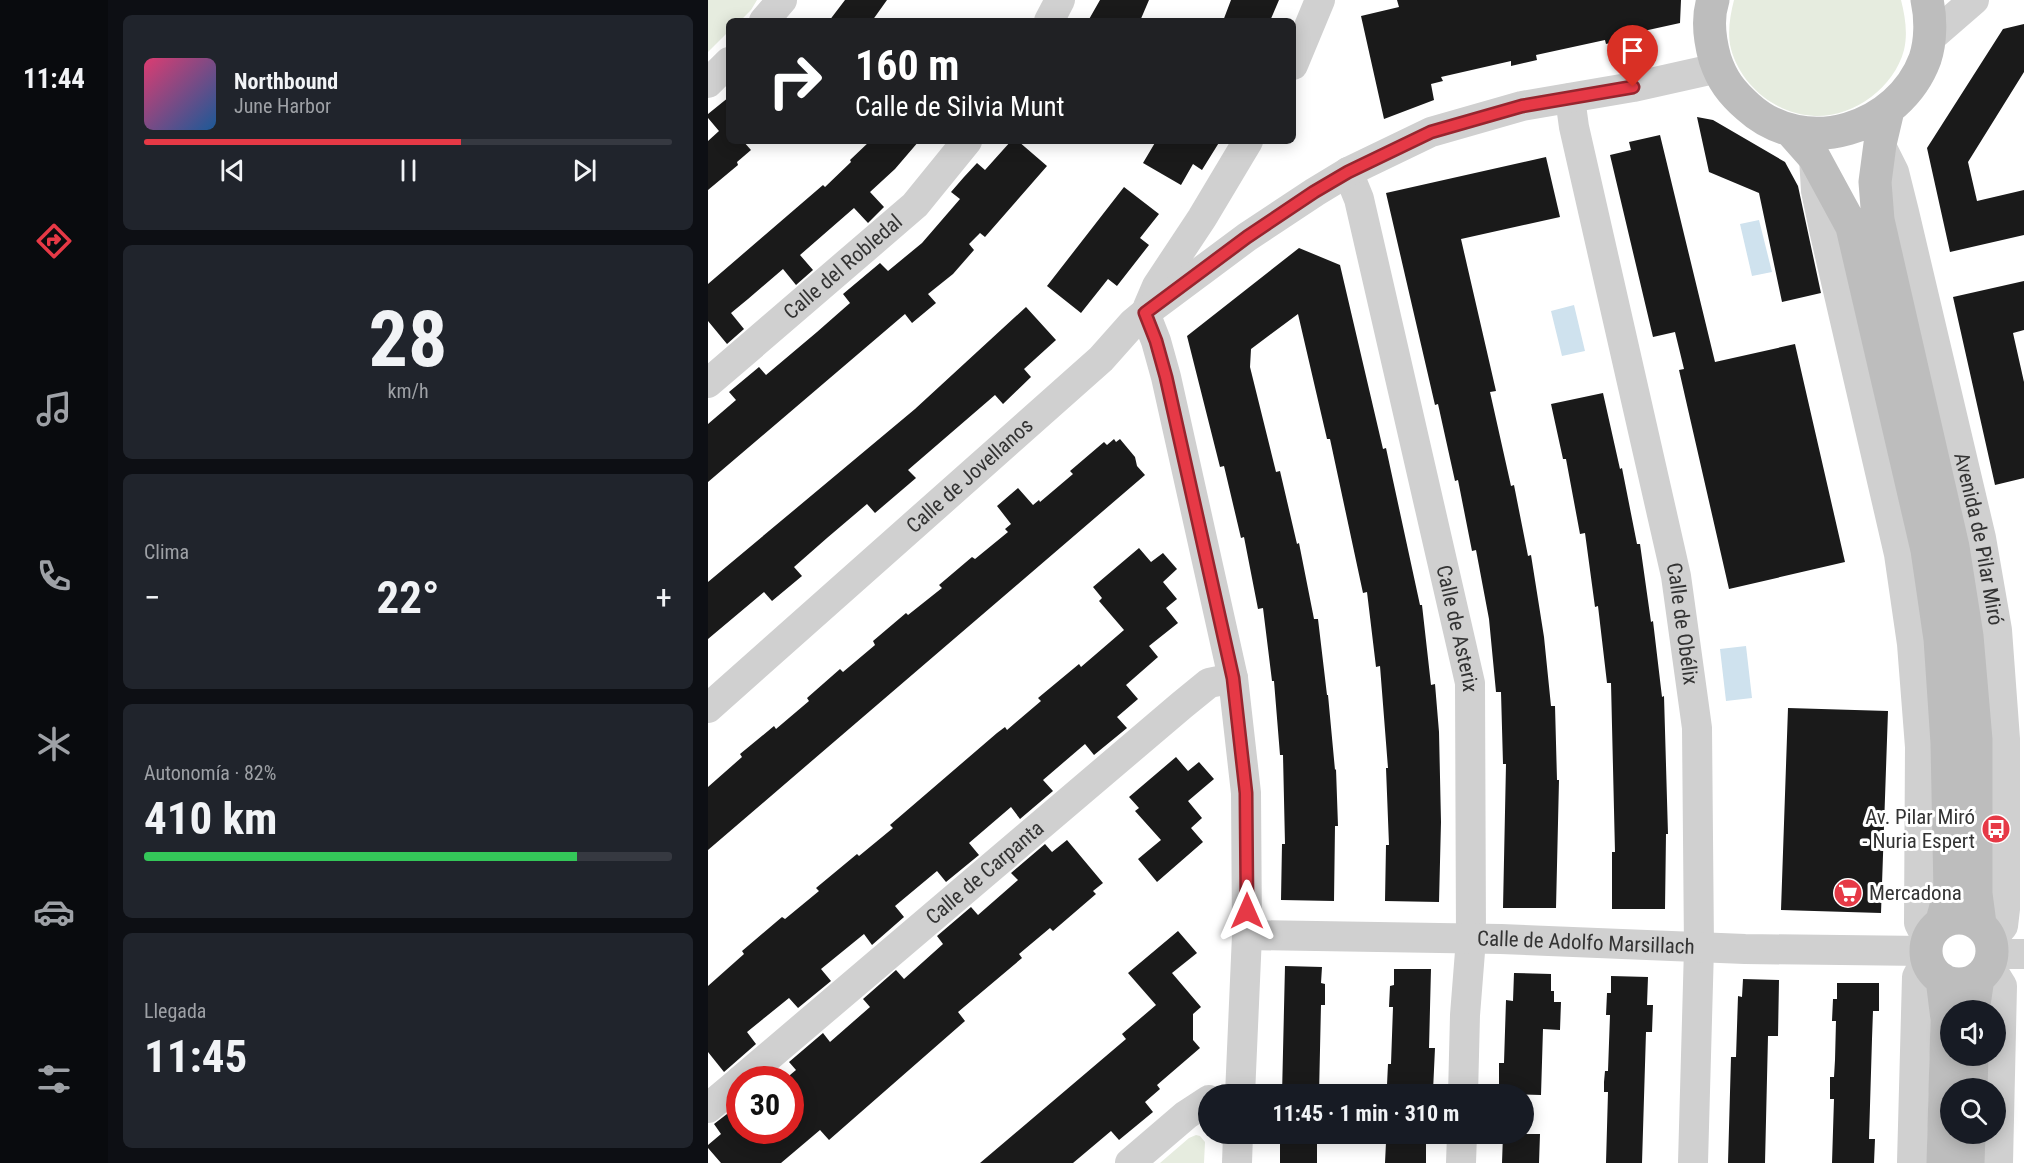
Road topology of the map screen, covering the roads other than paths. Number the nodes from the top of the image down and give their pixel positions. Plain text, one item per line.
1 (782, 0) edge
2 (1060, 0) edge
3 (1320, 0) edge
4 (1713, 0) edge
5 (1928, 0) edge
6 (1974, 0) edge
7 (767, 18) edge
8 (1051, 18) edge
9 (1929, 39) junction
10 (1296, 58) edge
11 (726, 65) edge
12 (1718, 68) junction
13 (708, 83) edge
14 (1570, 98) junction
15 (1888, 110) junction
16 (1790, 130) junction
17 (965, 144) edge
18 (1246, 144) edge
19 (1348, 172) junction
20 (1202, 218) junction
21 (1227, 252) junction
22 (1145, 313) junction
23 (708, 382) edge
24 (1233, 678) junction
25 (708, 708) edge
26 (1247, 935) junction
27 (1470, 939) junction
28 (1699, 948) junction
29 (1932, 950) junction
30 (1992, 953) edge
31 (1977, 1000) edge
32 (758, 1066) edge
33 (1233, 1084) edge
34 (1463, 1084) edge
35 (726, 1093) edge
36 (1198, 1107) edge
37 (708, 1108) edge
38 (1238, 1144) edge
39 (1462, 1144) edge
40 (1969, 1144) edge
41 (1130, 1163) edge
42 (1237, 1163) edge
43 (1461, 1163) edge
44 (1692, 1163) edge
45 (1912, 1163) edge
46 (1943, 1163) edge
47 (1968, 1163) edge
48 (1998, 1163) edge

1 - 7 street
2 - 8 street
3 - 10 street
4 - 12 street
5 - 9 street
6 - 9 street
9 - 15 street
11 - 13 street
12 - 14 street
12 - 16 street
14 - 19 street
14 - 28 street, Calle de Obélix
15 - 16 street
15 - 30 street, Avenida de Pilar Miró
16 - 29 street
17 - 23 street, Calle del Robledal
18 - 20 street, Calle de Jovellanos
19 - 21 street
19 - 27 street, Calle de Asterix
20 - 21 street
20 - 22 street, Calle de Jovellanos
21 - 22 street
22 - 24 street
22 - 25 street, Calle de Jovellanos
24 - 26 street
24 - 32 street, Calle de Carpanta
26 - 27 street, Calle de Adolfo Marsillach
26 - 33 street
27 - 28 street, Calle de Adolfo Marsillach
27 - 34 street, Calle de Asterix
28 - 29 street, Calle de Adolfo Marsillach
28 - 44 street, Calle de Obélix
29 - 30 street
29 - 30 street
29 - 45 street
29 - 46 street
30 - 31 street, Avenida de Pilar Miró
30 - 48 street, Avenida de Pilar Miró
35 - 37 street, Calle de Carpanta
36 - 41 street
38 - 42 street
39 - 43 street
40 - 47 street

